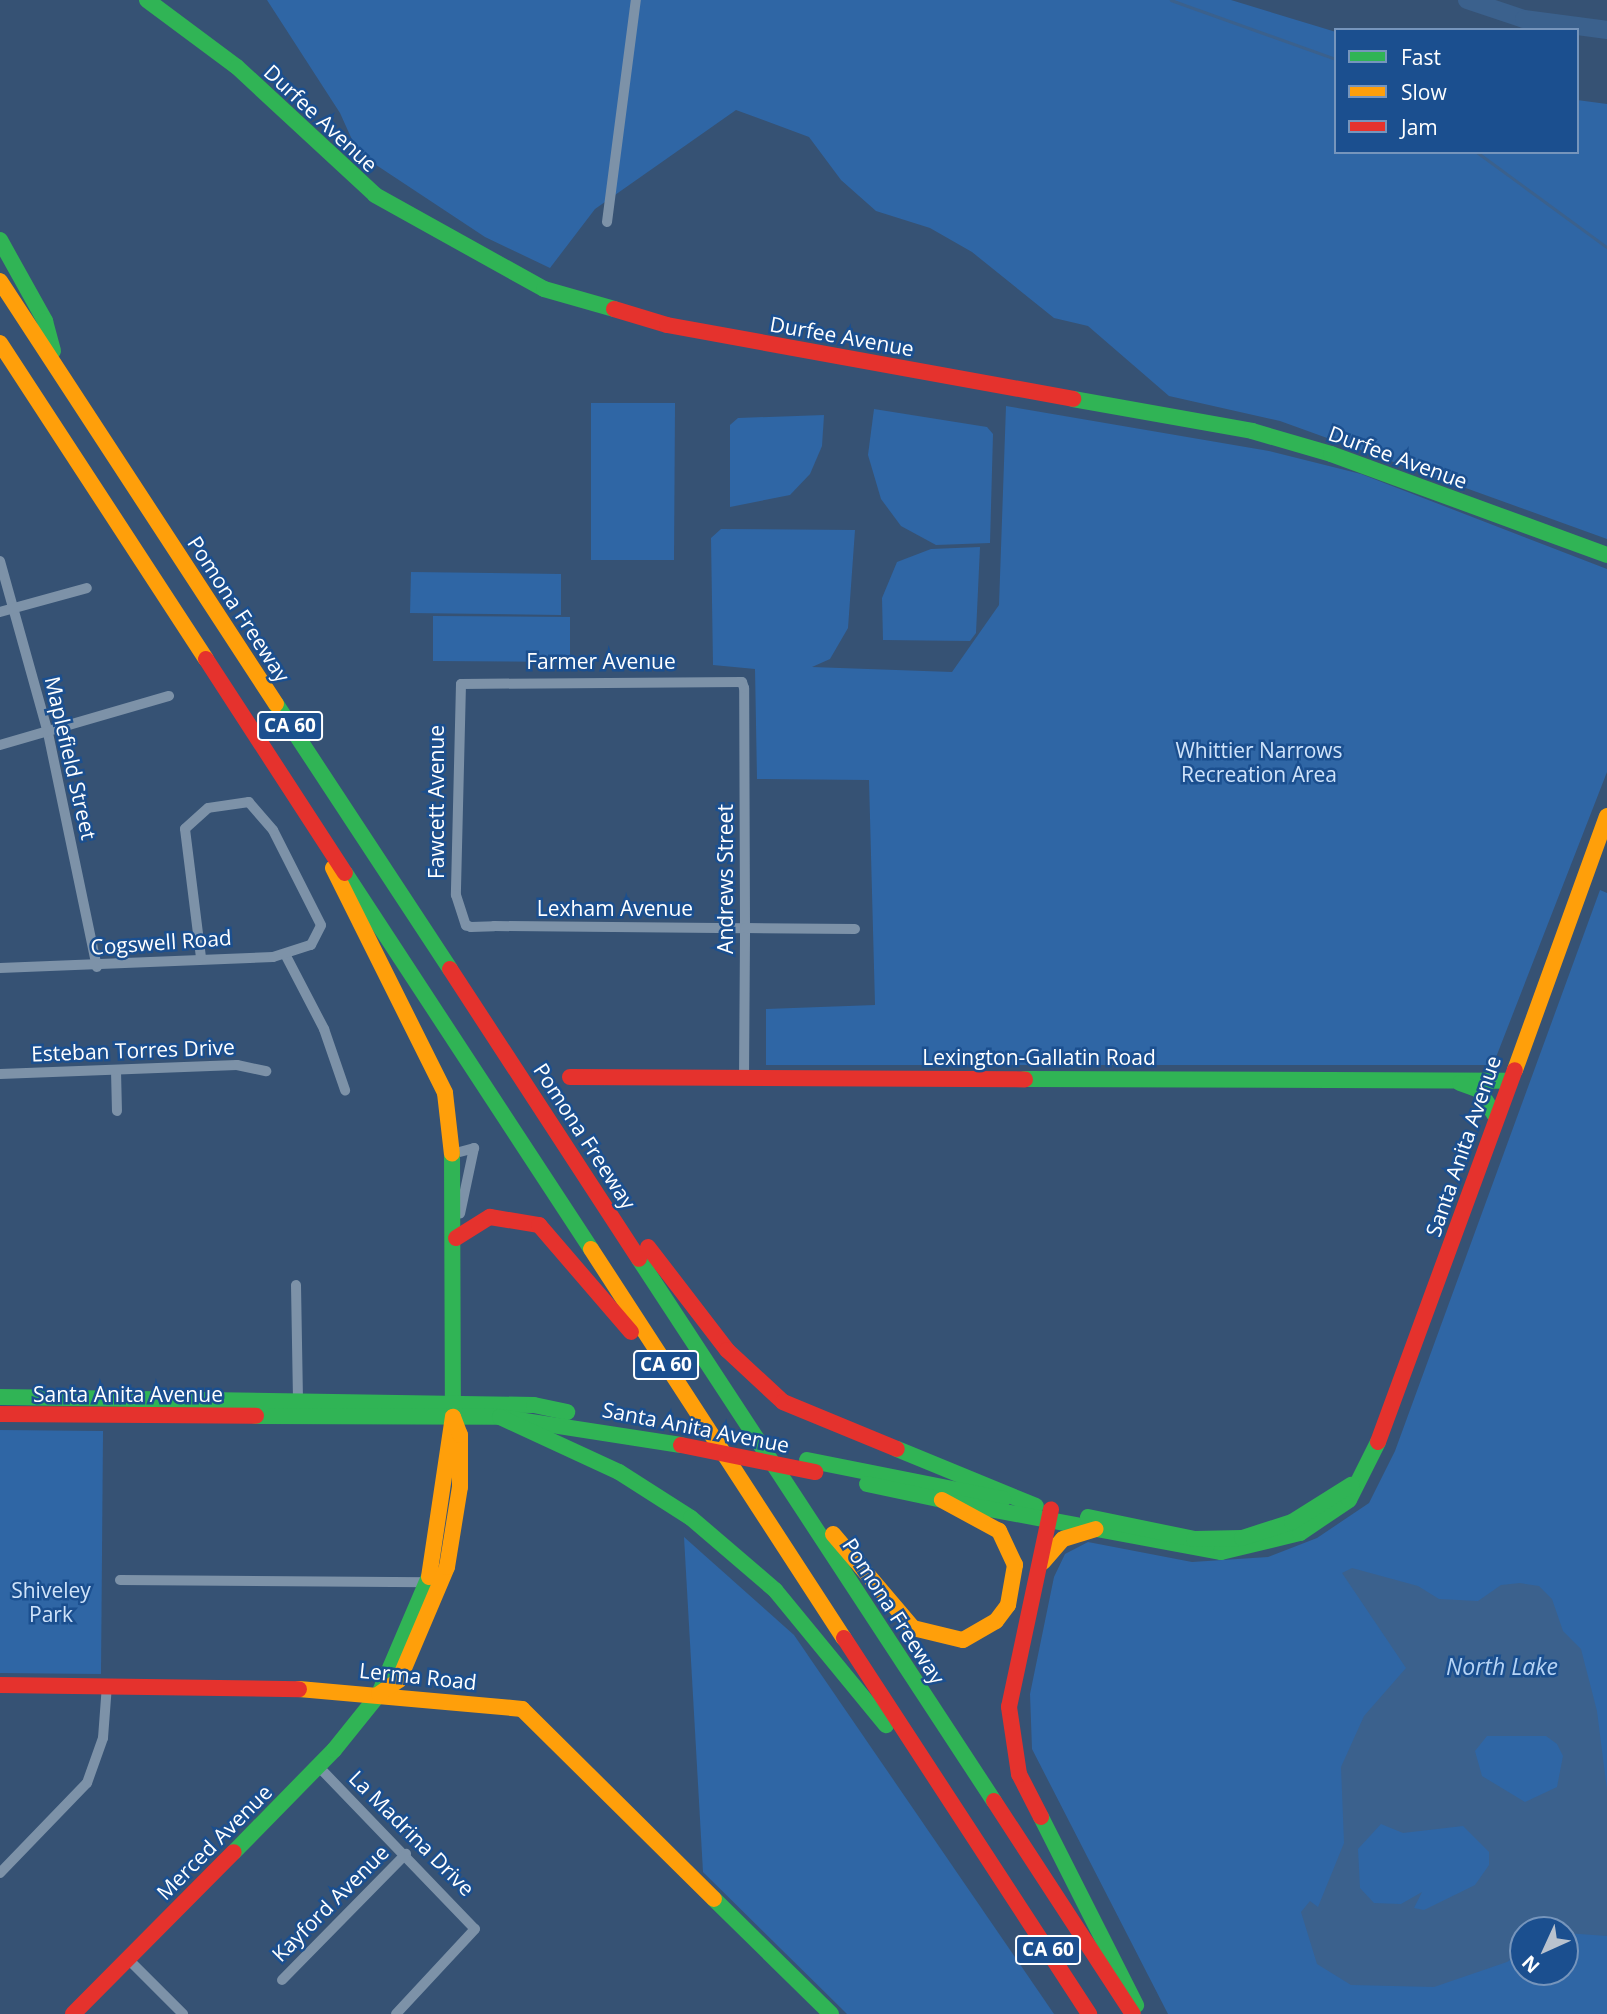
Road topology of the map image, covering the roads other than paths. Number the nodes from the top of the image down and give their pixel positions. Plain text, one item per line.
1 (147, 0) edge
2 (636, 0) edge
3 (607, 222) dead end
4 (0, 240) edge
5 (0, 281) edge
6 (0, 343) edge
7 (0, 352) edge
8 (58, 369) junction
9 (36, 398) junction
10 (1607, 555) edge
11 (0, 561) edge
12 (87, 588) dead end
13 (13, 608) junction
14 (0, 612) edge
15 (742, 682) joint
16 (461, 684) joint
17 (169, 696) dead end
18 (48, 733) junction
19 (0, 745) edge
20 (1607, 817) edge
21 (325, 843) junction
22 (462, 919) joint
23 (745, 928) junction
24 (855, 929) dead end
25 (285, 954) junction
26 (201, 957) junction
27 (97, 967) junction
28 (0, 968) edge
29 (116, 1071) junction
30 (266, 1071) dead end
31 (0, 1074) edge
32 (570, 1077) dead end
33 (744, 1078) junction
34 (1455, 1080) junction
35 (525, 1081) junction
36 (1508, 1081) junction
37 (345, 1090) dead end
38 (117, 1111) dead end
39 (1495, 1116) junction
40 (456, 1238) junction
41 (296, 1285) dead end
42 (0, 1396) edge
43 (298, 1401) junction
44 (154, 1407) junction
45 (453, 1411) junction
46 (0, 1414) edge
47 (500, 1417) junction
48 (756, 1437) junction
49 (714, 1438) junction
50 (677, 1439) junction
51 (453, 1458) junction
52 (811, 1466) junction
53 (1351, 1485) junction
54 (942, 1500) junction
55 (1045, 1511) junction
56 (1096, 1529) junction
57 (1040, 1566) junction
58 (121, 1580) dead end
59 (428, 1582) junction
60 (0, 1685) edge
61 (107, 1685) junction
62 (379, 1694) junction
63 (318, 1766) junction
64 (406, 1854) junction
65 (0, 1873) edge
66 (1007, 1887) junction
67 (128, 1959) junction
68 (282, 1980) dead end
69 (73, 2014) edge
70 (183, 2014) edge
71 (396, 2014) edge
72 (831, 2014) edge
73 (1089, 2014) edge
74 (1133, 2014) edge
75 (1139, 2014) edge

1 - 10 main road, Durfee Avenue
2 - 3 street
4 - 8 main road
5 - 8 main road, Pomona Freeway / CA 60
6 - 9 main road, CA 60
7 - 9 main road
8 - 35 main road, Pomona Freeway / CA 60
9 - 21 main road, CA 60
11 - 13 street, Maplefield Street
12 - 13 street
13 - 14 street
13 - 18 street, Maplefield Street
15 - 16 street, Farmer Avenue
15 - 23 street, Andrews Street
16 - 22 street, Fawcett Avenue
17 - 18 street
18 - 19 street
18 - 27 street, Maplefield Street
20 - 36 main road, Santa Anita Avenue
21 - 40 main road
21 - 49 main road, CA 60
22 - 23 street, Lexham Avenue
23 - 24 street, Lexham Avenue
23 - 33 street, Andrews Street
25 - 26 street, Cogswell Road
25 - 26 street, Cogswell Road
25 - 37 street
26 - 27 street, Cogswell Road
27 - 28 street, Cogswell Road
29 - 30 street, Esteban Torres Drive
29 - 31 street, Esteban Torres Drive
29 - 38 street
32 - 33 main road, Lexington-Gallatin Road
33 - 34 main road, Lexington-Gallatin Road
34 - 36 main road, Lexington-Gallatin Road
34 - 39 main road
35 - 48 main road, Pomona Freeway / CA 60
35 - 55 main road
36 - 39 main road, Santa Anita Avenue
39 - 53 main road, Santa Anita Avenue
40 - 45 main road
40 - 49 main road
41 - 43 street
42 - 44 main road, Santa Anita Avenue
43 - 44 main road, Santa Anita Avenue
43 - 45 main road, Santa Anita Avenue
44 - 45 main road, Santa Anita Avenue
44 - 46 main road, Santa Anita Avenue
45 - 47 main road, Santa Anita Avenue
45 - 50 main road, Santa Anita Avenue
45 - 51 main road, Merced Avenue
47 - 50 main road, Santa Anita Avenue
47 - 66 main road
48 - 54 main road
48 - 74 main road, Pomona Freeway / CA 60
49 - 66 main road, CA 60
50 - 52 main road, Santa Anita Avenue, bridge
51 - 59 main road, Merced Avenue
51 - 62 main road, Merced Avenue
52 - 54 main road, Santa Anita Avenue
52 - 55 main road, Santa Anita Avenue
53 - 55 main road, Santa Anita Avenue
53 - 56 main road, Santa Anita Avenue
54 - 55 main road, Santa Anita Avenue
55 - 56 main road, Santa Anita Avenue
55 - 57 main road
56 - 57 main road
57 - 75 main road
58 - 59 street
59 - 62 main road, Merced Avenue
60 - 61 main road, Lerma Road
61 - 62 main road, Lerma Road
61 - 65 street
62 - 63 main road, Merced Avenue
62 - 72 main road, Lerma Road
63 - 64 street, La Madrina Drive
63 - 67 main road, Merced Avenue
64 - 68 street, Kayford Avenue
64 - 71 street, La Madrina Drive
66 - 73 main road, CA 60
67 - 69 main road, Merced Avenue
67 - 70 street

